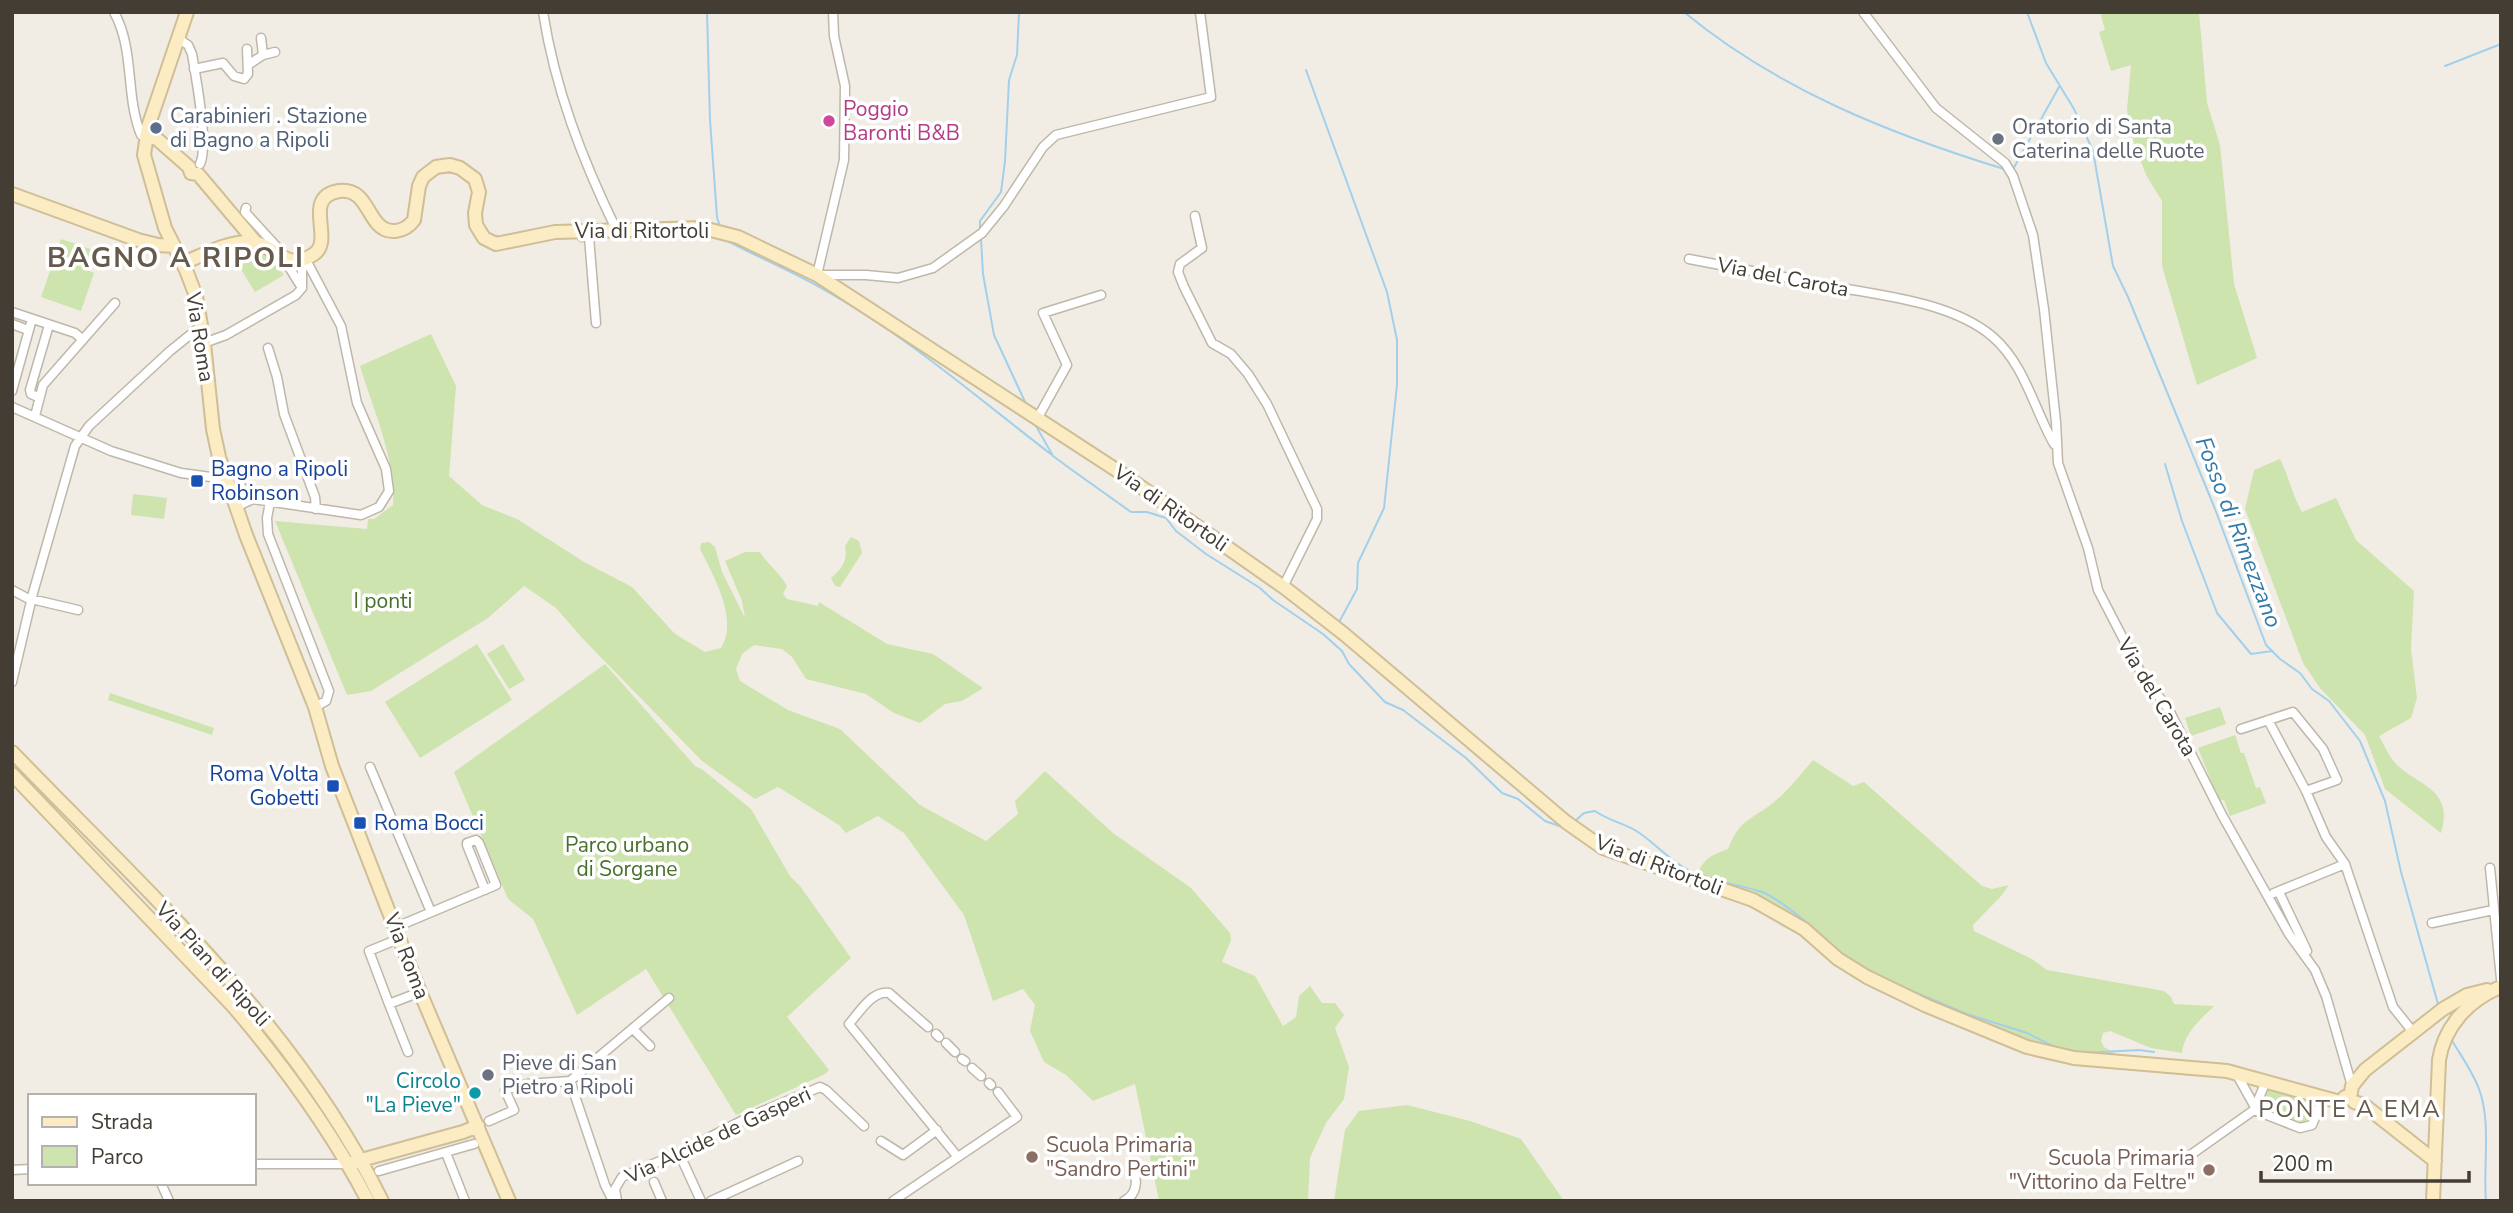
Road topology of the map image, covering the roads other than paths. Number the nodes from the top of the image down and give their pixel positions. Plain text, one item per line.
1 (114, 12) edge
2 (187, 12) edge
3 (543, 12) edge
4 (833, 12) edge
5 (1200, 12) edge
6 (1863, 12) edge
7 (261, 38) dead end
8 (179, 39) junction
9 (247, 49) dead end
10 (275, 52) dead end
11 (263, 55) junction
12 (248, 65) junction
13 (194, 69) junction
14 (146, 136) junction
15 (196, 168) junction
16 (12, 194) edge
17 (246, 208) dead end
18 (1195, 216) dead end
19 (620, 229) junction
20 (555, 232) junction
21 (257, 244) junction
22 (174, 246) junction
23 (283, 258) junction
24 (305, 258) junction
25 (1689, 258) dead end
26 (183, 263) junction
27 (817, 275) junction
28 (302, 288) junction
29 (1101, 295) dead end
30 (115, 303) dead end
31 (12, 312) edge
32 (32, 319) junction
33 (596, 323) dead end
34 (12, 324) edge
35 (49, 325) junction
36 (201, 326) junction
37 (28, 330) junction
38 (82, 339) junction
39 (204, 343) junction
40 (268, 348) dead end
41 (12, 391) edge
42 (38, 397) junction
43 (12, 407) edge
44 (35, 416) junction
45 (1037, 419) junction
46 (80, 437) junction
47 (2055, 446) junction
48 (224, 473) junction
49 (270, 502) junction
50 (241, 504) junction
51 (316, 509) junction
52 (1283, 587) junction
53 (12, 590) edge
54 (32, 599) junction
55 (78, 610) dead end
56 (12, 682) edge
57 (315, 707) junction
58 (2268, 720) junction
59 (2241, 729) dead end
60 (12, 752) edge
61 (370, 767) dead end
62 (12, 774) edge
63 (2306, 791) junction
64 (466, 844) dead end
65 (2345, 864) junction
66 (2490, 868) dead end
67 (2279, 892) junction
68 (2267, 894) junction
69 (2493, 909) junction
70 (430, 912) junction
71 (2432, 923) dead end
72 (398, 933) junction
73 (2315, 970) junction
74 (2500, 985) edge
75 (420, 992) junction
76 (669, 998) dead end
77 (389, 1004) junction
78 (928, 1027) dead end
79 (633, 1028) junction
80 (2413, 1032) junction
81 (946, 1044) dead end
82 (650, 1046) dead end
83 (408, 1052) dead end
84 (955, 1052) dead end
85 (972, 1068) dead end
86 (2236, 1073) junction
87 (981, 1076) dead end
88 (570, 1081) junction
89 (2266, 1081) junction
90 (998, 1093) dead end
91 (2349, 1097) junction
92 (2323, 1098) junction
93 (2254, 1108) junction
94 (484, 1124) junction
95 (864, 1126) dead end
96 (937, 1130) junction
97 (881, 1141) dead end
98 (425, 1143) junction
99 (474, 1144) dead end
100 (446, 1153) junction
101 (679, 1153) junction
102 (957, 1156) junction
103 (2189, 1156) dead end
104 (429, 1158) junction
105 (362, 1160) junction
106 (798, 1161) dead end
107 (2435, 1161) junction
108 (256, 1164) edge
109 (348, 1164) junction
110 (1134, 1167) dead end
111 (379, 1171) dead end
112 (654, 1182) dead end
113 (162, 1185) edge
114 (1126, 1200) edge
115 (169, 1201) edge
116 (368, 1201) edge
117 (383, 1201) edge
118 (465, 1201) edge
119 (509, 1201) edge
120 (615, 1201) edge
121 (662, 1201) edge
122 (701, 1201) edge
123 (711, 1201) edge
124 (893, 1201) edge
125 (2433, 1201) edge

1 - 14 street
2 - 8 street, Via Roma
3 - 19 street
4 - 27 street
5 - 27 street
6 - 47 street, Via del Carota
7 - 11 street
8 - 13 street
8 - 14 street, Via Roma
9 - 12 street
10 - 11 street
11 - 12 street
12 - 13 street
13 - 15 street
14 - 15 street
14 - 22 street, Via Roma
15 - 21 street
16 - 22 street
17 - 23 street
18 - 52 street
19 - 20 street, Via di Ritortoli
19 - 27 street, Via di Ritortoli
20 - 24 street, Via di Ritortoli
20 - 33 street
21 - 23 street
21 - 26 street
22 - 26 street, Via Roma
23 - 24 street
23 - 28 street
24 - 28 street, Via di Ritortoli
24 - 51 street
25 - 47 street, Via del Carota
26 - 36 street, Via Roma
27 - 45 street, Via di Ritortoli
28 - 39 street
29 - 45 street
30 - 38 street
31 - 32 street
32 - 35 street
32 - 37 street
34 - 37 street
35 - 38 street
35 - 42 street
36 - 39 street, Via Roma
36 - 46 street
37 - 41 street
38 - 42 street
39 - 48 street, Via Roma
40 - 51 street
42 - 44 street
43 - 44 street
44 - 46 street
45 - 52 street, Via di Ritortoli
46 - 48 street
46 - 54 street
47 - 68 street, Via del Carota
48 - 50 street, Via Roma
49 - 50 street
49 - 51 street
49 - 57 street
50 - 57 street, Via Roma
52 - 86 street, Via di Ritortoli
53 - 54 street
54 - 55 street
54 - 56 street
57 - 72 street, Via Roma
58 - 59 street
58 - 63 street
58 - 63 street
60 - 105 street, Via Pian di Ripoli
61 - 70 street
62 - 109 street, Via Pian di Ripoli
63 - 65 street
64 - 70 street
65 - 67 street
65 - 80 street
66 - 69 street
67 - 68 street
67 - 73 street, Via del Carota
68 - 73 street, Via del Carota
69 - 71 street
69 - 74 street
70 - 72 street
72 - 75 street, Via Roma
72 - 77 street
73 - 91 street, Via del Carota
74 - 80 street
74 - 107 street
75 - 77 street
75 - 94 street, Via Roma
76 - 79 street
77 - 83 street
78 - 96 street
79 - 82 street
79 - 88 street
80 - 91 street
81 - 84 street
85 - 87 street
86 - 89 street, Via di Ritortoli
86 - 93 street
88 - 94 street
88 - 120 street
89 - 92 street, Via di Ritortoli
89 - 93 street
90 - 102 street
91 - 92 street, Via di Ritortoli
91 - 107 street, Via di Ritortoli
92 - 93 street
93 - 103 street
94 - 98 street
94 - 119 street, Via Roma
95 - 101 street, Via Alcide de Gasperi
96 - 97 street
96 - 102 street
98 - 104 street
98 - 105 street
99 - 100 street
100 - 104 street
100 - 118 street
101 - 120 street, Via Alcide de Gasperi
101 - 122 street
102 - 124 street
104 - 111 street
105 - 109 street
105 - 117 street, Via Pian di Ripoli
106 - 123 street
107 - 125 street
108 - 109 street
109 - 116 street, Via Pian di Ripoli
110 - 114 street
112 - 121 street
113 - 115 street

